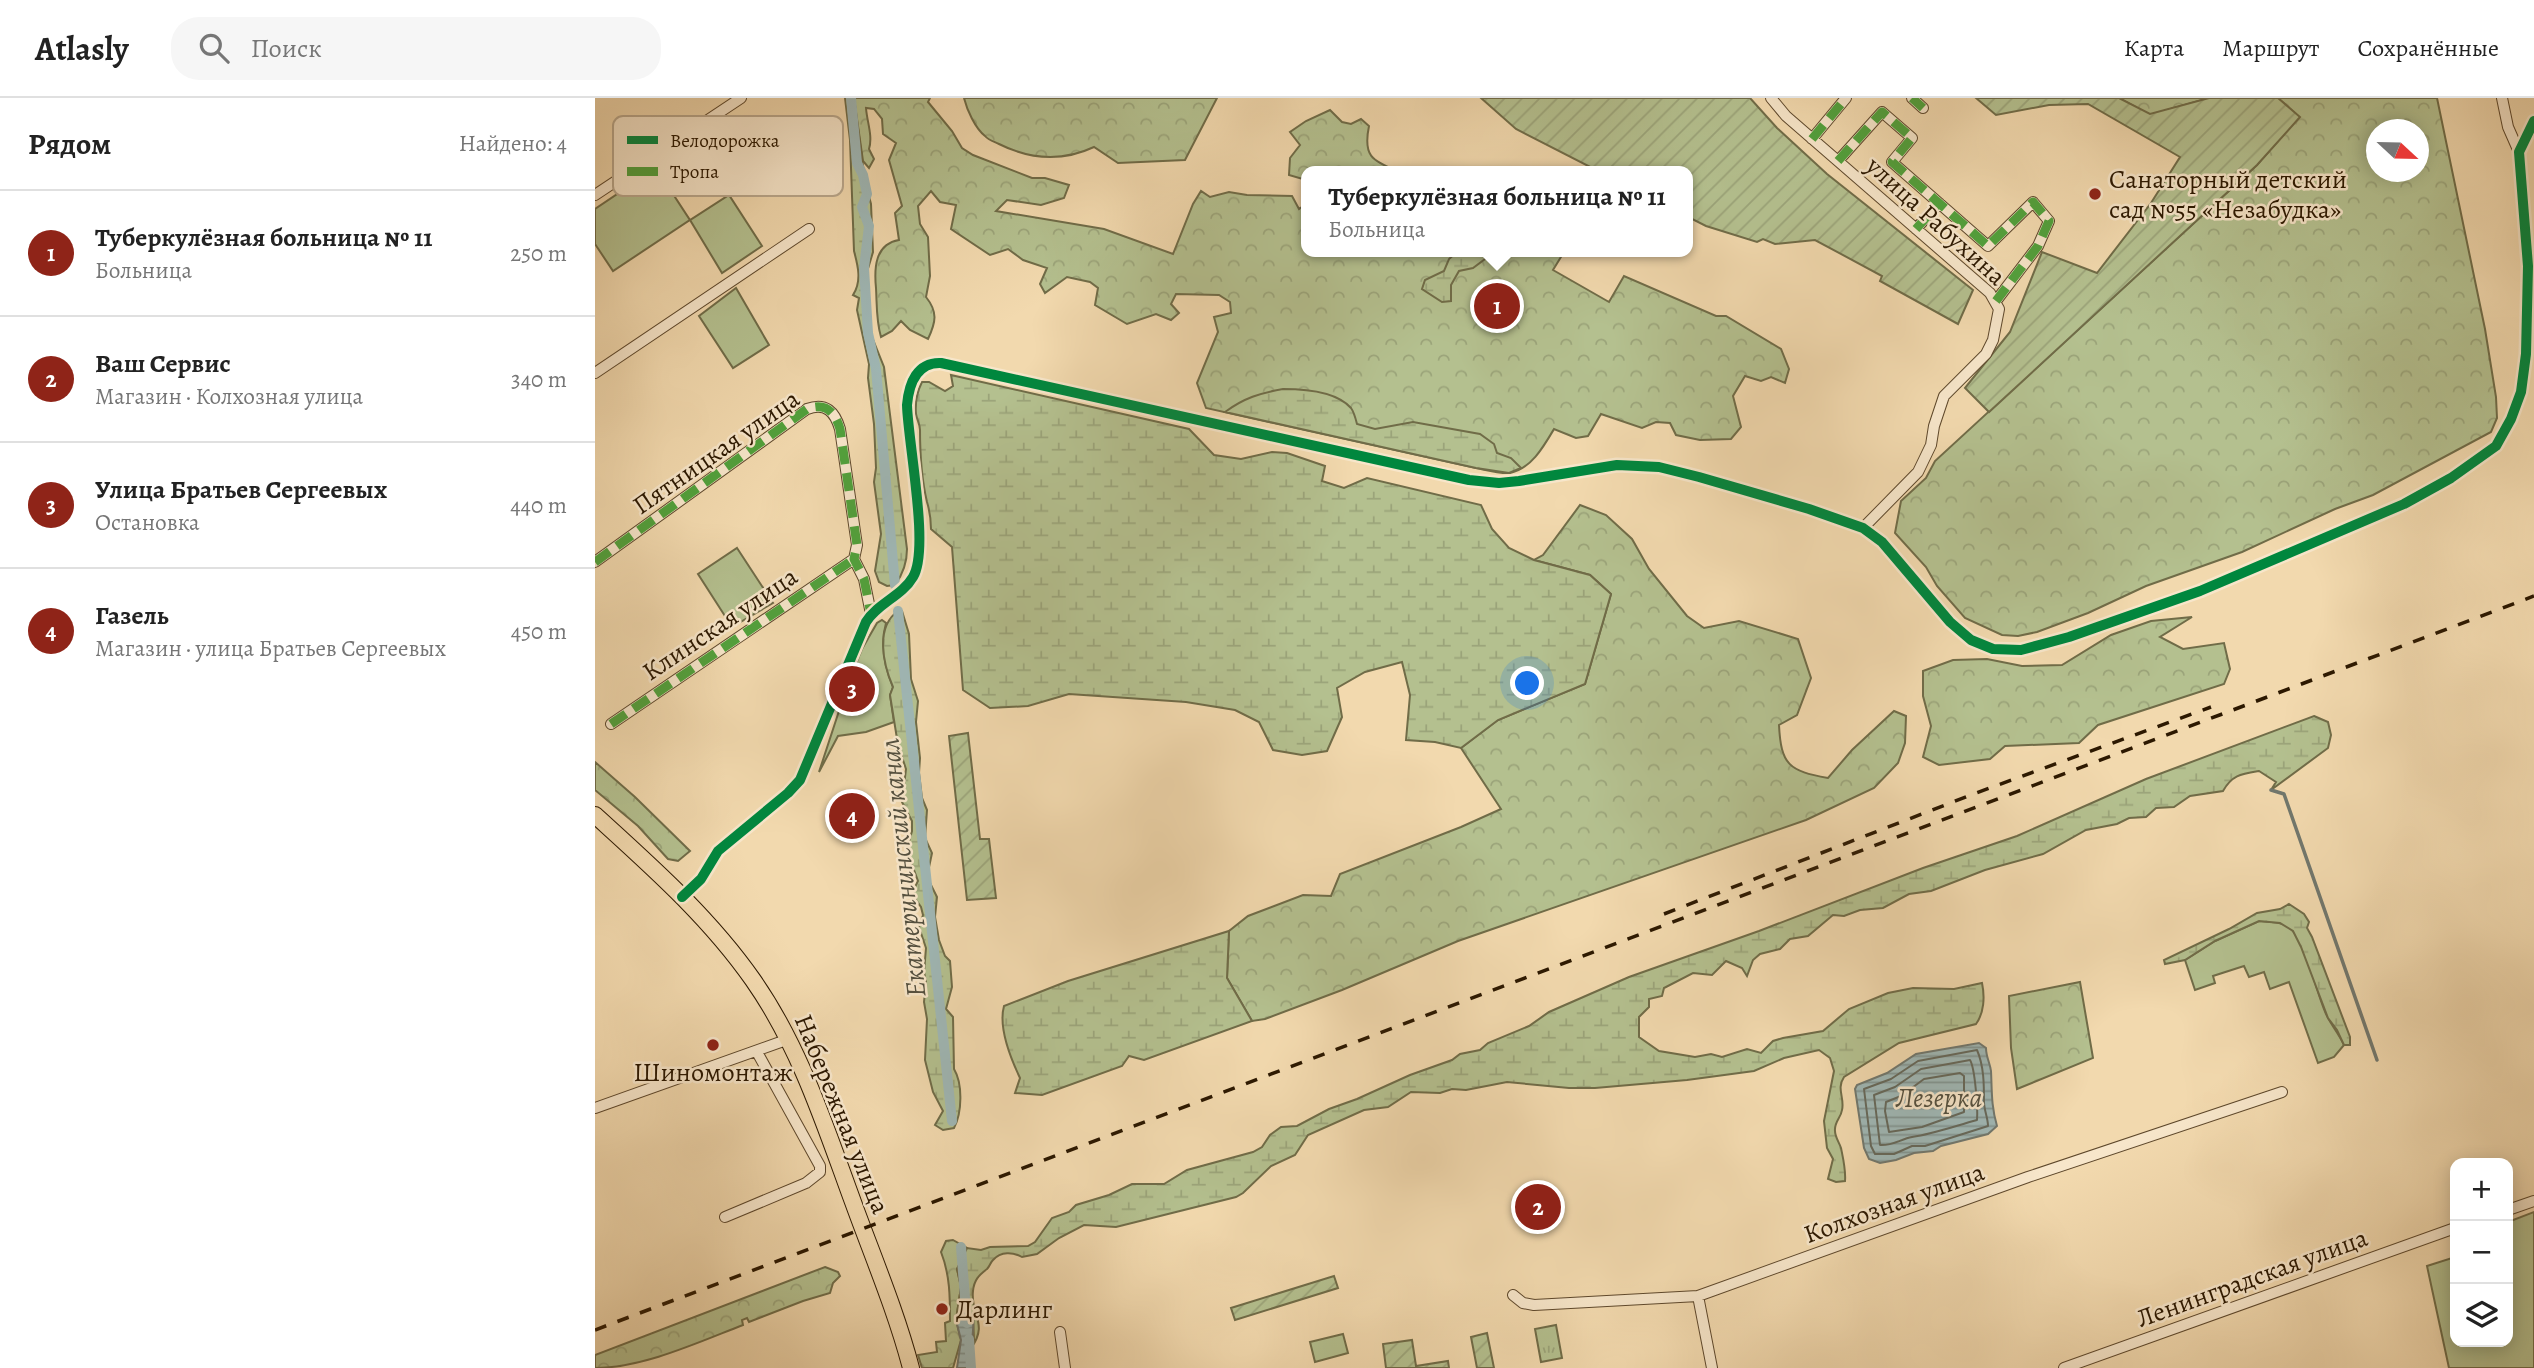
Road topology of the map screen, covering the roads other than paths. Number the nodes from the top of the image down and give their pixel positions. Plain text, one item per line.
1 (741, 98) edge
2 (1771, 98) edge
3 (1846, 98) edge
4 (1912, 98) edge
5 (2502, 98) edge
6 (1923, 108) dead end
7 (714, 116) edge
8 (2534, 121) edge
9 (1812, 139) junction
10 (2519, 152) junction
11 (1838, 161) junction
12 (613, 183) edge
13 (595, 195) edge
14 (1939, 203) junction
15 (809, 229) dead end
16 (1916, 229) junction
17 (1996, 300) junction
18 (595, 373) edge
19 (1863, 528) junction
20 (853, 559) junction
21 (595, 562) edge
22 (871, 614) junction
23 (611, 724) dead end
24 (595, 815) edge
25 (682, 897) junction
26 (789, 1040) junction
27 (757, 1052) junction
28 (2282, 1092) dead end
29 (595, 1108) edge
30 (2534, 1201) edge
31 (2513, 1208) edge
32 (725, 1217) dead end
33 (2450, 1230) edge
34 (1513, 1296) dead end
35 (1698, 1296) junction
36 (1060, 1332) dead end
37 (911, 1368) edge
38 (1065, 1368) edge
39 (1712, 1368) edge
40 (2064, 1368) edge

1 - 7 street
2 - 9 street, улица Рабухина
3 - 9 street
4 - 6 street
5 - 10 street
8 - 10 street
9 - 11 street, улица Рабухина
10 - 19 street
11 - 14 street
11 - 16 street, улица Рабухина
12 - 13 street
14 - 16 street
14 - 17 street
15 - 18 street
16 - 17 street, улица Рабухина
17 - 19 street, улица Рабухина
19 - 22 street
20 - 21 street, Пятницкая улица
20 - 22 street
20 - 23 street, Клинская улица
22 - 25 street
24 - 25 main road, Набережная улица
25 - 26 main road, Набережная улица
26 - 27 street
26 - 37 main road, Набережная улица
27 - 29 street
27 - 32 street
28 - 35 street, Колхозная улица
30 - 31 street
33 - 40 street, Ленинградская улица
34 - 35 street, Колхозная улица
35 - 39 street
36 - 38 street

